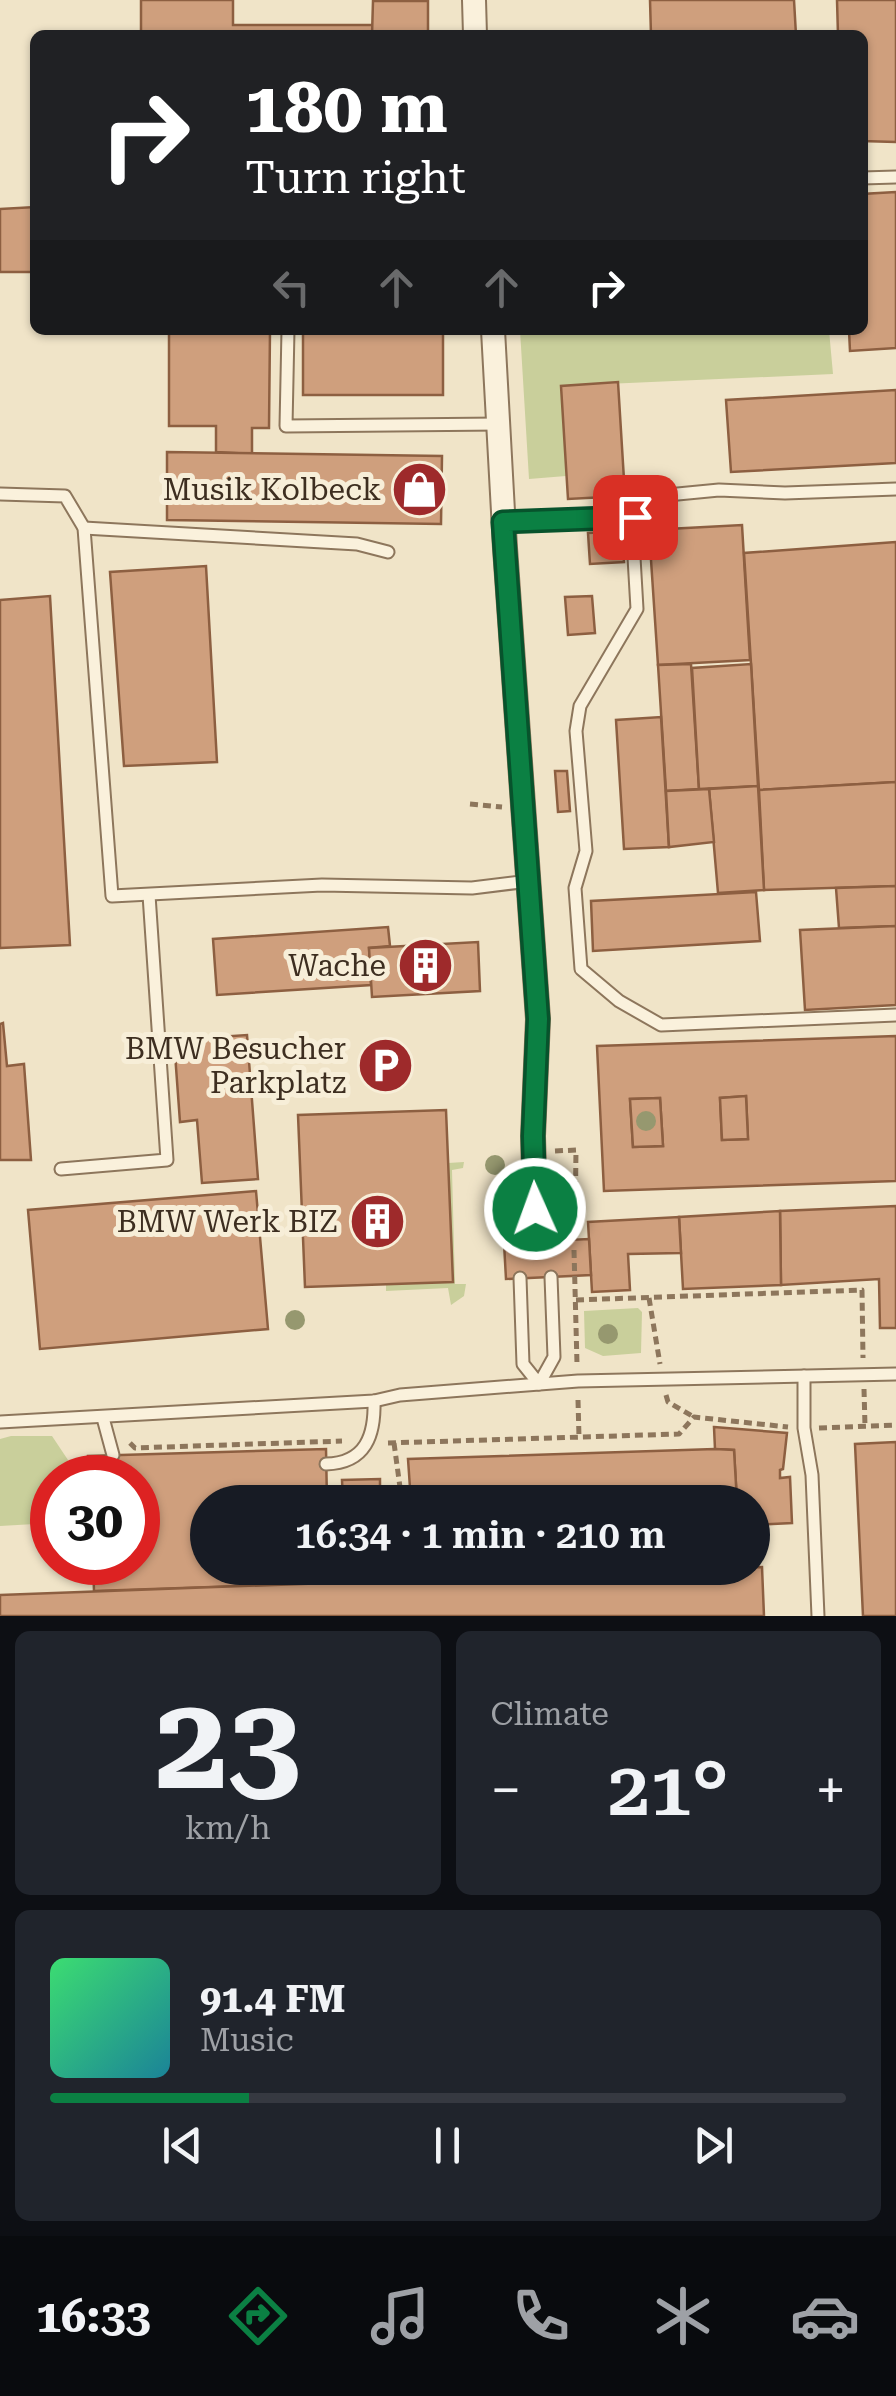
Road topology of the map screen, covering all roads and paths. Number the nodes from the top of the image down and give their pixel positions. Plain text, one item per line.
1 (474, 0) edge
2 (475, 30) edge
3 (896, 177) edge
4 (868, 178) edge
5 (288, 335) edge
6 (494, 335) edge
7 (500, 424) junction
8 (896, 488) edge
9 (0, 494) edge
10 (635, 517) junction
11 (503, 522) junction
12 (84, 528) junction
13 (388, 552) dead end
14 (528, 881) junction
15 (149, 895) junction
16 (896, 1014) edge
17 (533, 1152) junction
18 (61, 1169) dead end
19 (535, 1209) junction
20 (519, 1242) dead end
21 (550, 1244) dead end
22 (551, 1277) dead end
23 (520, 1278) dead end
24 (576, 1300) junction
25 (896, 1374) edge
26 (864, 1375) junction
27 (804, 1376) junction
28 (578, 1381) junction
29 (539, 1384) junction
30 (374, 1401) junction
31 (103, 1418) junction
32 (0, 1422) edge
33 (896, 1425) edge
34 (865, 1426) junction
35 (804, 1428) junction
36 (579, 1436) junction
37 (368, 1442) junction
38 (394, 1443) junction
39 (113, 1455) dead end
40 (326, 1464) dead end
41 (400, 1485) edge
42 (818, 1616) edge

1 - 2 street
3 - 4 lane
5 - 7 lane
6 - 7 street
7 - 11 street
8 - 10 lane
9 - 12 lane
10 - 11 lane
10 - 16 lane
11 - 14 street
12 - 13 lane
12 - 15 lane
14 - 15 lane
14 - 17 street
15 - 18 lane
17 - 19 street
17 - 24 path
19 - 20 street
19 - 21 street
22 - 29 lane
23 - 29 lane
24 - 26 path
24 - 28 path
25 - 26 lane
26 - 27 lane
26 - 34 path
27 - 28 lane
27 - 35 lane
28 - 29 lane
28 - 36 path
29 - 30 lane
30 - 31 lane
30 - 37 lane
31 - 32 lane
31 - 37 path
31 - 39 lane
33 - 34 path
34 - 35 path
35 - 36 path
35 - 42 lane
36 - 38 path
37 - 38 path
37 - 40 lane
38 - 41 path

